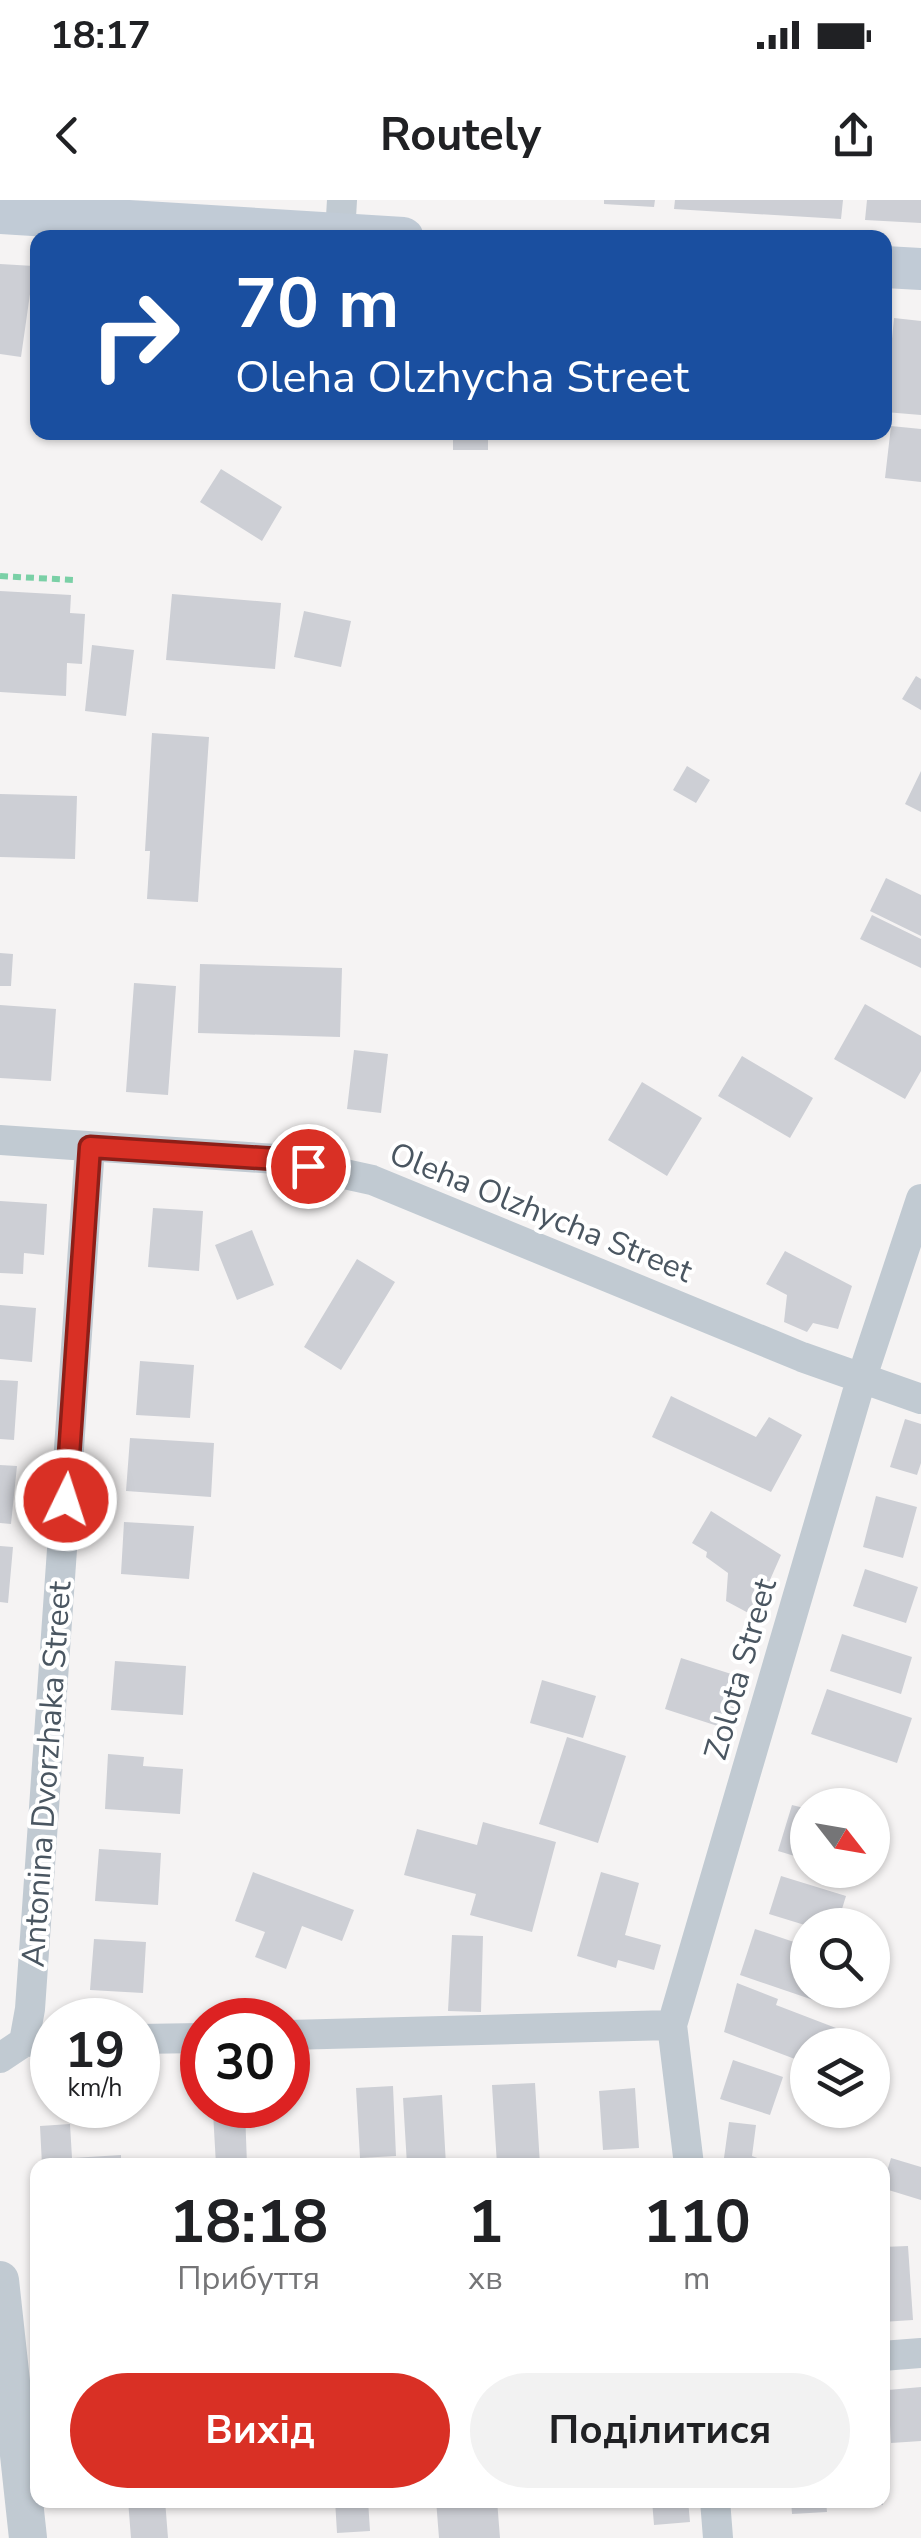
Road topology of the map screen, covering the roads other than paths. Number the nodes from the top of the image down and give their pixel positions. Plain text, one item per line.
1 (0, 213) edge
2 (341, 217) edge
3 (379, 230) edge
4 (892, 267) edge
5 (921, 269) edge
6 (0, 1140) edge
7 (90, 1147) junction
8 (921, 1199) edge
9 (860, 1380) junction
10 (921, 1399) edge
11 (672, 2026) junction
12 (310, 2034) edge
13 (26, 2047) edge
14 (689, 2158) edge
15 (0, 2280) edge
16 (921, 2353) edge
17 (890, 2355) edge
18 (26, 2410) edge
19 (716, 2508) edge
20 (28, 2538) edge
21 (718, 2538) edge

1 - 2 main road
2 - 3 main road
4 - 5 main road
6 - 7 street, Oleha Olzhycha Street
7 - 9 street, Oleha Olzhycha Street
7 - 13 street, Antonina Dvorzhaka Street
8 - 9 street, Zolota Street
9 - 10 street, Oleha Olzhycha Street
9 - 11 street, Zolota Street
11 - 12 street
11 - 14 street, Zolota Street
15 - 18 street
16 - 17 street
18 - 20 street
19 - 21 street

